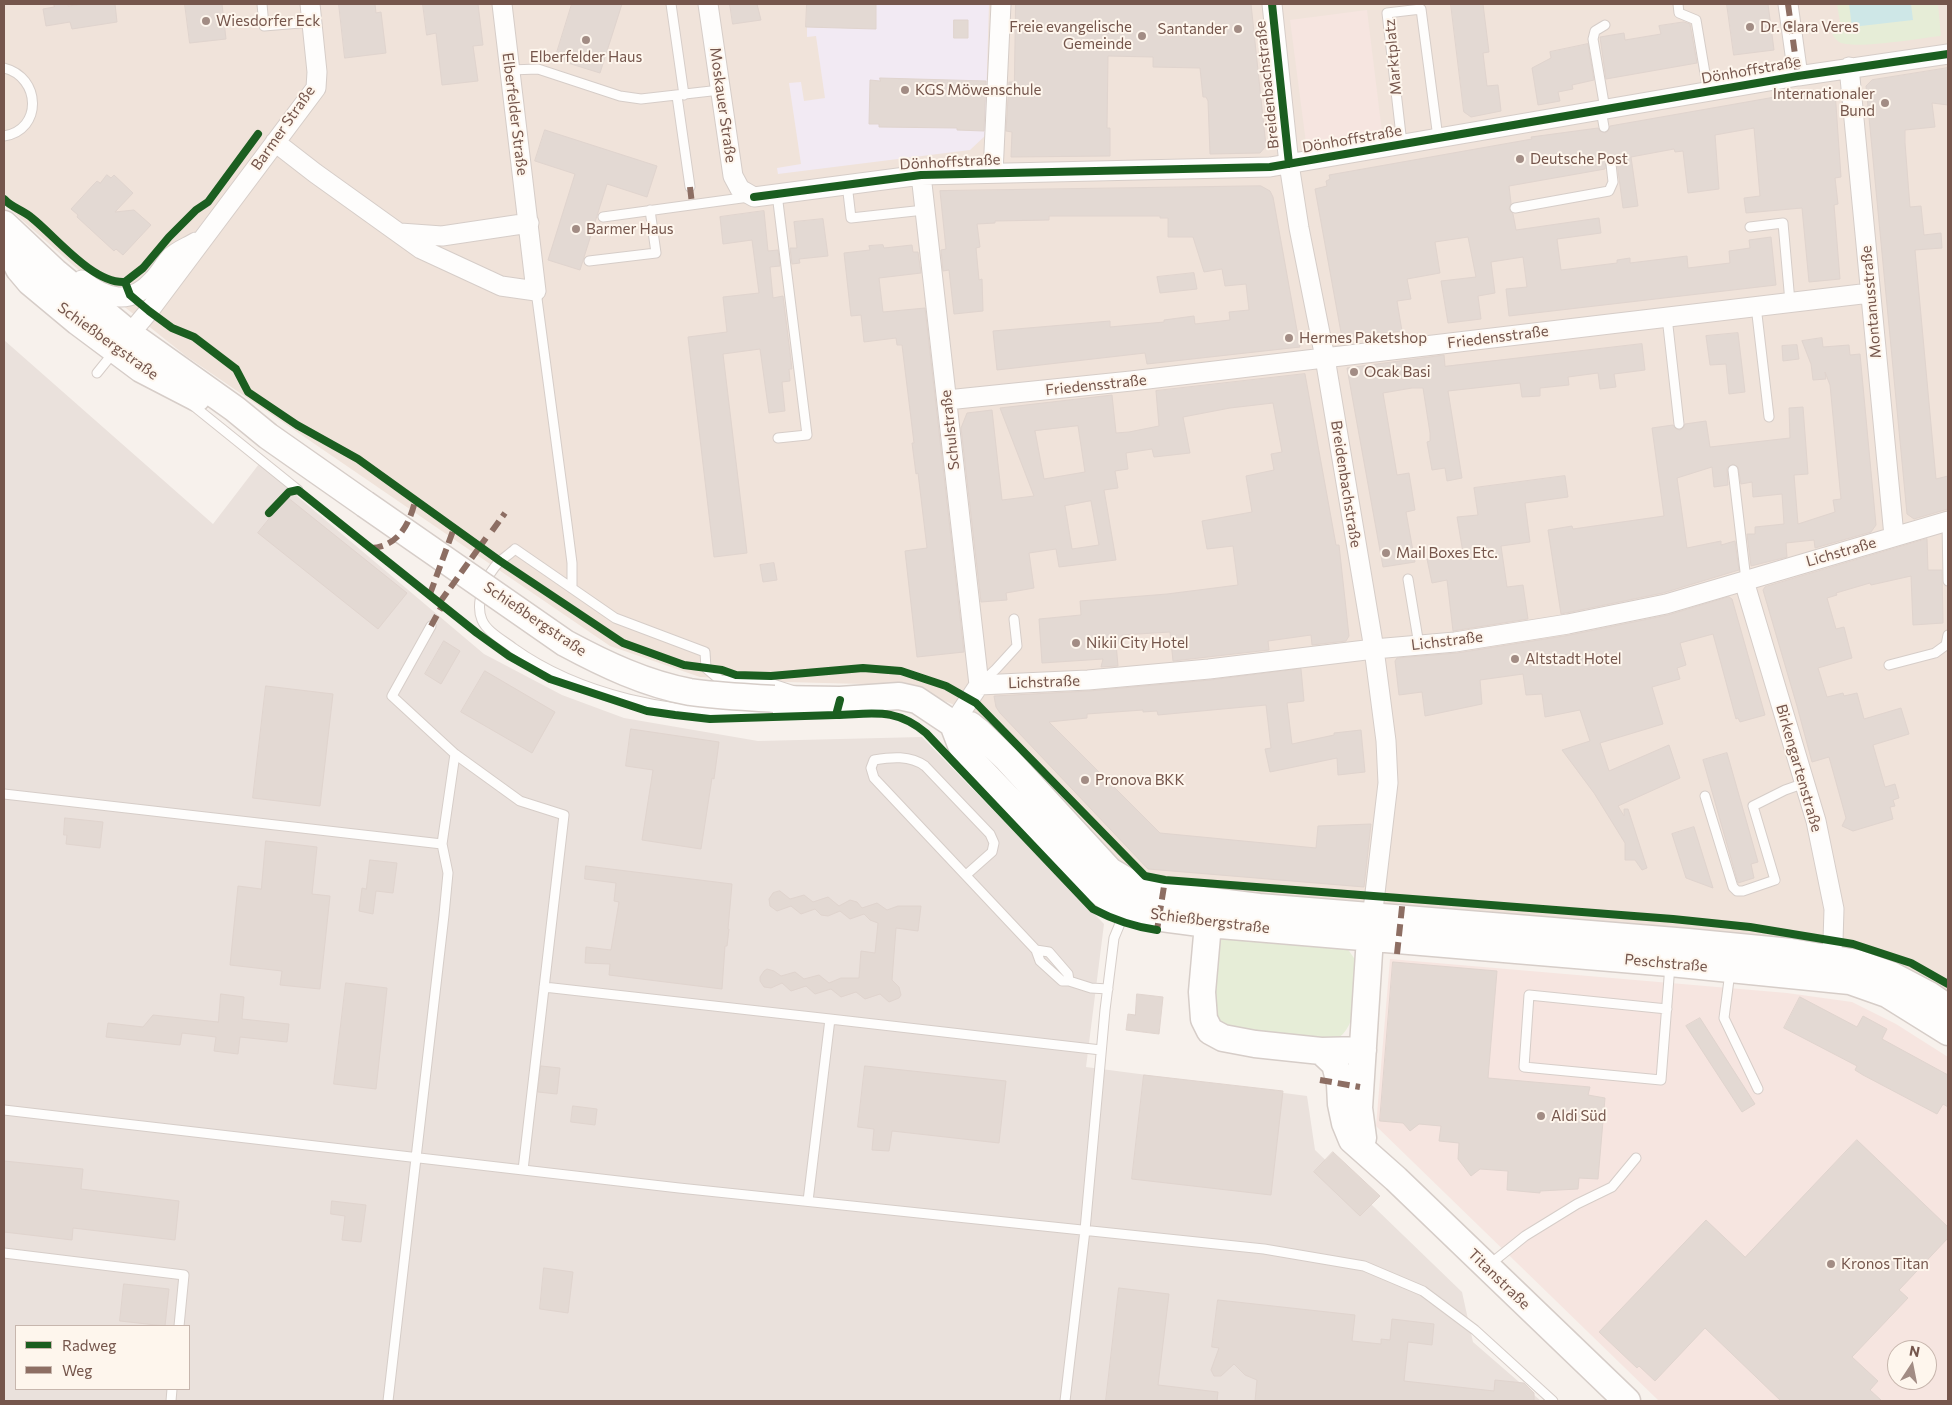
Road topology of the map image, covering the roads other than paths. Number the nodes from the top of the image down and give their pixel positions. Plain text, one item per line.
1 (262, 4) edge
2 (502, 4) edge
3 (671, 4) edge
4 (708, 4) edge
5 (1001, 4) edge
6 (1272, 4) edge
7 (1678, 4) edge
8 (1788, 4) edge
9 (311, 13) edge
10 (1605, 25) dead end
11 (1948, 54) edge
12 (4, 68) edge
13 (1850, 68) junction
14 (510, 70) junction
15 (1798, 76) junction
16 (720, 90) junction
17 (1708, 91) junction
18 (680, 95) junction
19 (1604, 115) junction
20 (4, 136) edge
21 (1438, 138) junction
22 (275, 142) junction
23 (1402, 144) junction
24 (1289, 164) junction
25 (1611, 164) dead end
26 (993, 173) junction
27 (921, 176) junction
28 (847, 184) junction
29 (690, 188) dead end
30 (777, 194) junction
31 (754, 197) junction
32 (1515, 208) dead end
33 (650, 210) junction
34 (915, 211) dead end
35 (604, 217) dead end
36 (528, 224) junction
37 (1750, 227) dead end
38 (9, 232) edge
39 (396, 233) junction
40 (204, 238) junction
41 (590, 261) dead end
42 (536, 292) junction
43 (1870, 293) junction
44 (1790, 302) junction
45 (1756, 306) junction
46 (1667, 316) junction
47 (123, 343) junction
48 (1325, 358) junction
49 (97, 373) dead end
50 (171, 386) junction
51 (947, 400) junction
52 (1770, 417) dead end
53 (1679, 424) dead end
54 (268, 436) junction
55 (778, 438) dead end
56 (1733, 470) dead end
57 (298, 490) dead end
58 (1948, 521) edge
59 (1894, 536) junction
60 (1408, 579) dead end
61 (1745, 580) junction
62 (1948, 581) edge
63 (572, 588) junction
64 (1014, 619) dead end
65 (431, 626) dead end
66 (1948, 635) edge
67 (1419, 645) junction
68 (1374, 649) junction
69 (1889, 665) dead end
70 (979, 685) junction
71 (822, 700) junction
72 (953, 724) junction
73 (455, 754) junction
74 (1805, 783) junction
75 (4, 794) edge
76 (1706, 796) dead end
77 (442, 844) junction
78 (966, 875) junction
79 (1132, 897) junction
80 (1214, 912) junction
81 (1371, 926) junction
82 (1677, 953) junction
83 (1730, 969) junction
84 (1829, 969) junction
85 (544, 987) junction
86 (1108, 989) junction
87 (1948, 1008) edge
88 (1667, 1009) junction
89 (830, 1019) junction
90 (1948, 1032) edge
91 (1101, 1050) junction
92 (1363, 1050) junction
93 (1321, 1051) junction
94 (1758, 1089) dead end
95 (4, 1110) edge
96 (1371, 1156) junction
97 (415, 1158) junction
98 (1636, 1158) dead end
99 (523, 1170) junction
100 (808, 1201) junction
101 (1086, 1230) junction
102 (4, 1253) edge
103 (1487, 1267) junction
104 (179, 1325) edge
105 (388, 1401) edge
106 (1065, 1401) edge
107 (1553, 1401) edge
108 (1627, 1401) edge

1 - 9 lane
2 - 14 street, Elberfelder Straße
3 - 18 lane
4 - 16 street, Moskauer Straße
5 - 26 street
6 - 24 street, Breidenbachstraße
7 - 17 lane
8 - 15 street
9 - 22 street, Barmer Straße
10 - 19 lane
11 - 13 street, Dönhoffstraße
12 - 20 lane
13 - 15 street, Dönhoffstraße
13 - 43 street, Montanusstraße
14 - 18 lane
14 - 36 street, Elberfelder Straße
15 - 17 street, Dönhoffstraße
16 - 18 lane
16 - 31 street, Moskauer Straße
17 - 19 street, Dönhoffstraße
18 - 29 lane
19 - 21 street, Dönhoffstraße
21 - 23 street, Dönhoffstraße
21 - 23 lane, Marktplatz
22 - 39 street
22 - 40 street, Barmer Straße
23 - 24 street, Dönhoffstraße
24 - 26 street, Dönhoffstraße
24 - 48 street, Breidenbachstraße
25 - 32 lane
26 - 27 street, Dönhoffstraße
27 - 28 street, Dönhoffstraße
27 - 51 street, Schulstraße
28 - 30 street, Dönhoffstraße
28 - 34 lane
30 - 31 street, Dönhoffstraße
30 - 55 lane
31 - 33 lane, Dönhoffstraße
33 - 35 lane, Dönhoffstraße
33 - 41 lane
36 - 39 street
36 - 42 street, Elberfelder Straße
37 - 44 lane
38 - 40 street, Barmer Straße
38 - 47 main road, Schießbergstraße
39 - 42 street
40 - 47 street, Barmer Straße
42 - 63 lane
43 - 44 street, Friedensstraße
43 - 59 street, Montanusstraße
44 - 45 street, Friedensstraße
45 - 46 street, Friedensstraße
45 - 52 lane
46 - 48 street, Friedensstraße
46 - 53 lane
47 - 49 lane
47 - 50 main road, Schießbergstraße
47 - 54 main road, Schießbergstraße
48 - 51 street, Friedensstraße
48 - 68 street, Breidenbachstraße
50 - 54 main road, Schießbergstraße
50 - 57 lane
51 - 70 street, Schulstraße
54 - 71 main road, Schießbergstraße, bridge
56 - 61 lane
58 - 59 street, Lichstraße
58 - 62 lane
59 - 61 street, Lichstraße
60 - 67 lane
61 - 67 street, Lichstraße
61 - 74 street, Birkengartenstraße
63 - 71 lane
63 - 71 lane
64 - 70 lane
65 - 73 lane
66 - 69 lane
67 - 68 street, Lichstraße
68 - 70 street, Lichstraße
68 - 81 street, Breidenbachstraße
70 - 72 street
71 - 72 main road, Schießbergstraße
72 - 79 main road, Schießbergstraße
73 - 77 lane
73 - 85 lane
74 - 76 lane
74 - 84 street, Birkengartenstraße
75 - 77 lane
77 - 97 lane
78 - 78 lane
78 - 86 lane
79 - 80 main road, Schießbergstraße
79 - 86 lane
80 - 81 main road, Schießbergstraße
80 - 93 main road
81 - 82 main road, Peschstraße
81 - 92 main road, Titanstraße
82 - 83 main road, Peschstraße
82 - 84 main road, Peschstraße
82 - 88 lane
83 - 84 main road, Peschstraße
83 - 94 lane
84 - 87 main road, Peschstraße
84 - 90 main road, Peschstraße
85 - 89 lane
85 - 99 lane
86 - 91 lane
88 - 88 lane
89 - 91 lane
89 - 100 lane
91 - 101 lane
92 - 93 main road
92 - 96 main road, Titanstraße
93 - 96 main road, Titanstraße
95 - 97 lane
96 - 103 main road, Titanstraße
97 - 99 lane
97 - 105 lane
98 - 103 lane
99 - 100 lane
100 - 101 lane
101 - 106 lane
101 - 107 lane
102 - 104 lane
103 - 108 main road, Titanstraße

